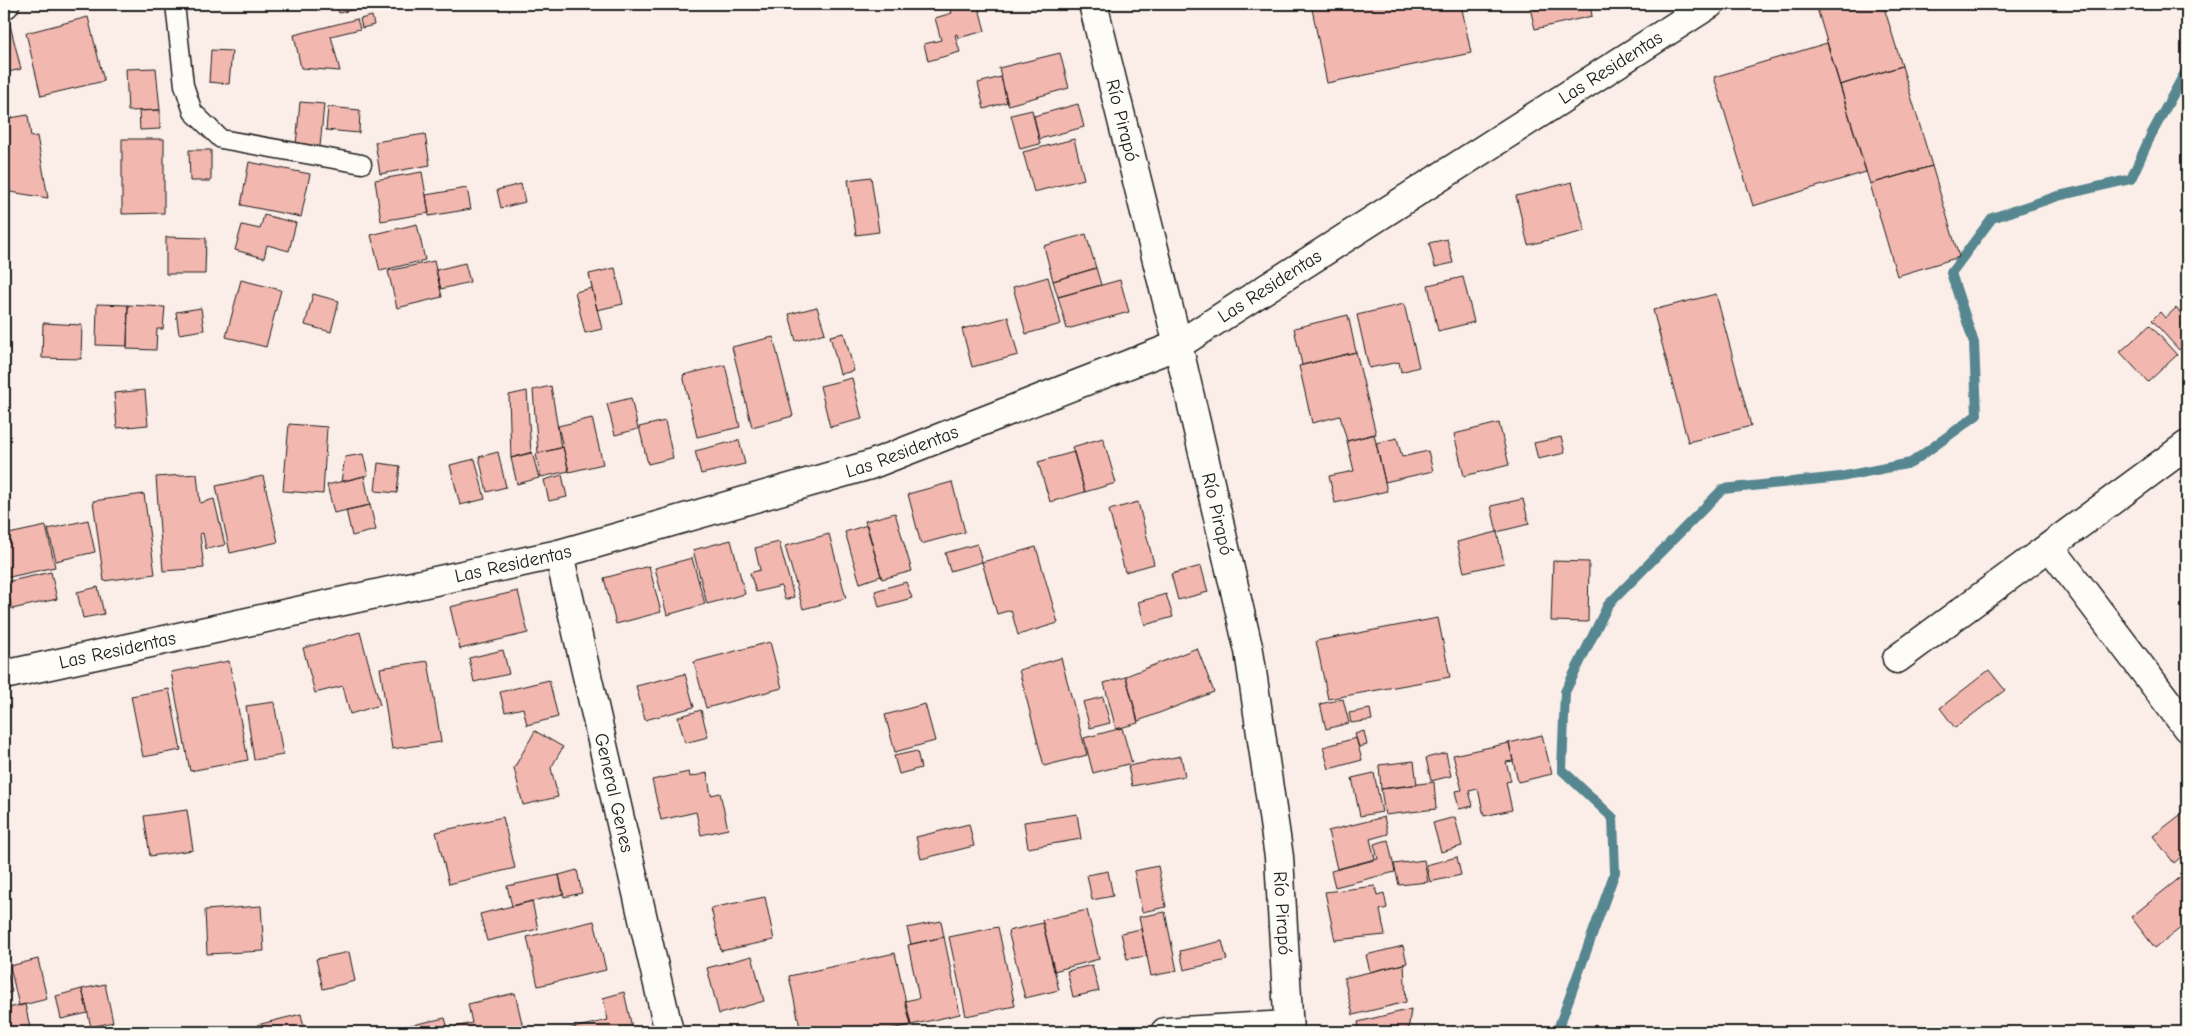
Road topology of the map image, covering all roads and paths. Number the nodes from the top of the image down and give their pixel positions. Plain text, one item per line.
1 (175, 4) edge
2 (1093, 4) edge
3 (1710, 4) edge
4 (362, 164) dead end
5 (1178, 344) junction
6 (2187, 445) edge
7 (2050, 547) junction
8 (559, 554) junction
9 (1897, 658) dead end
10 (4, 675) edge
11 (2187, 728) edge
12 (1288, 1028) edge
13 (668, 1032) edge
14 (1165, 1032) edge

1 - 4 lane
2 - 5 street, Río Pirapó
3 - 5 street, Las Residentas
5 - 8 street, Las Residentas
5 - 12 street, Río Pirapó
6 - 7 street
7 - 9 street
7 - 11 street
8 - 10 street, Las Residentas
8 - 13 street, General Genes
12 - 14 street

